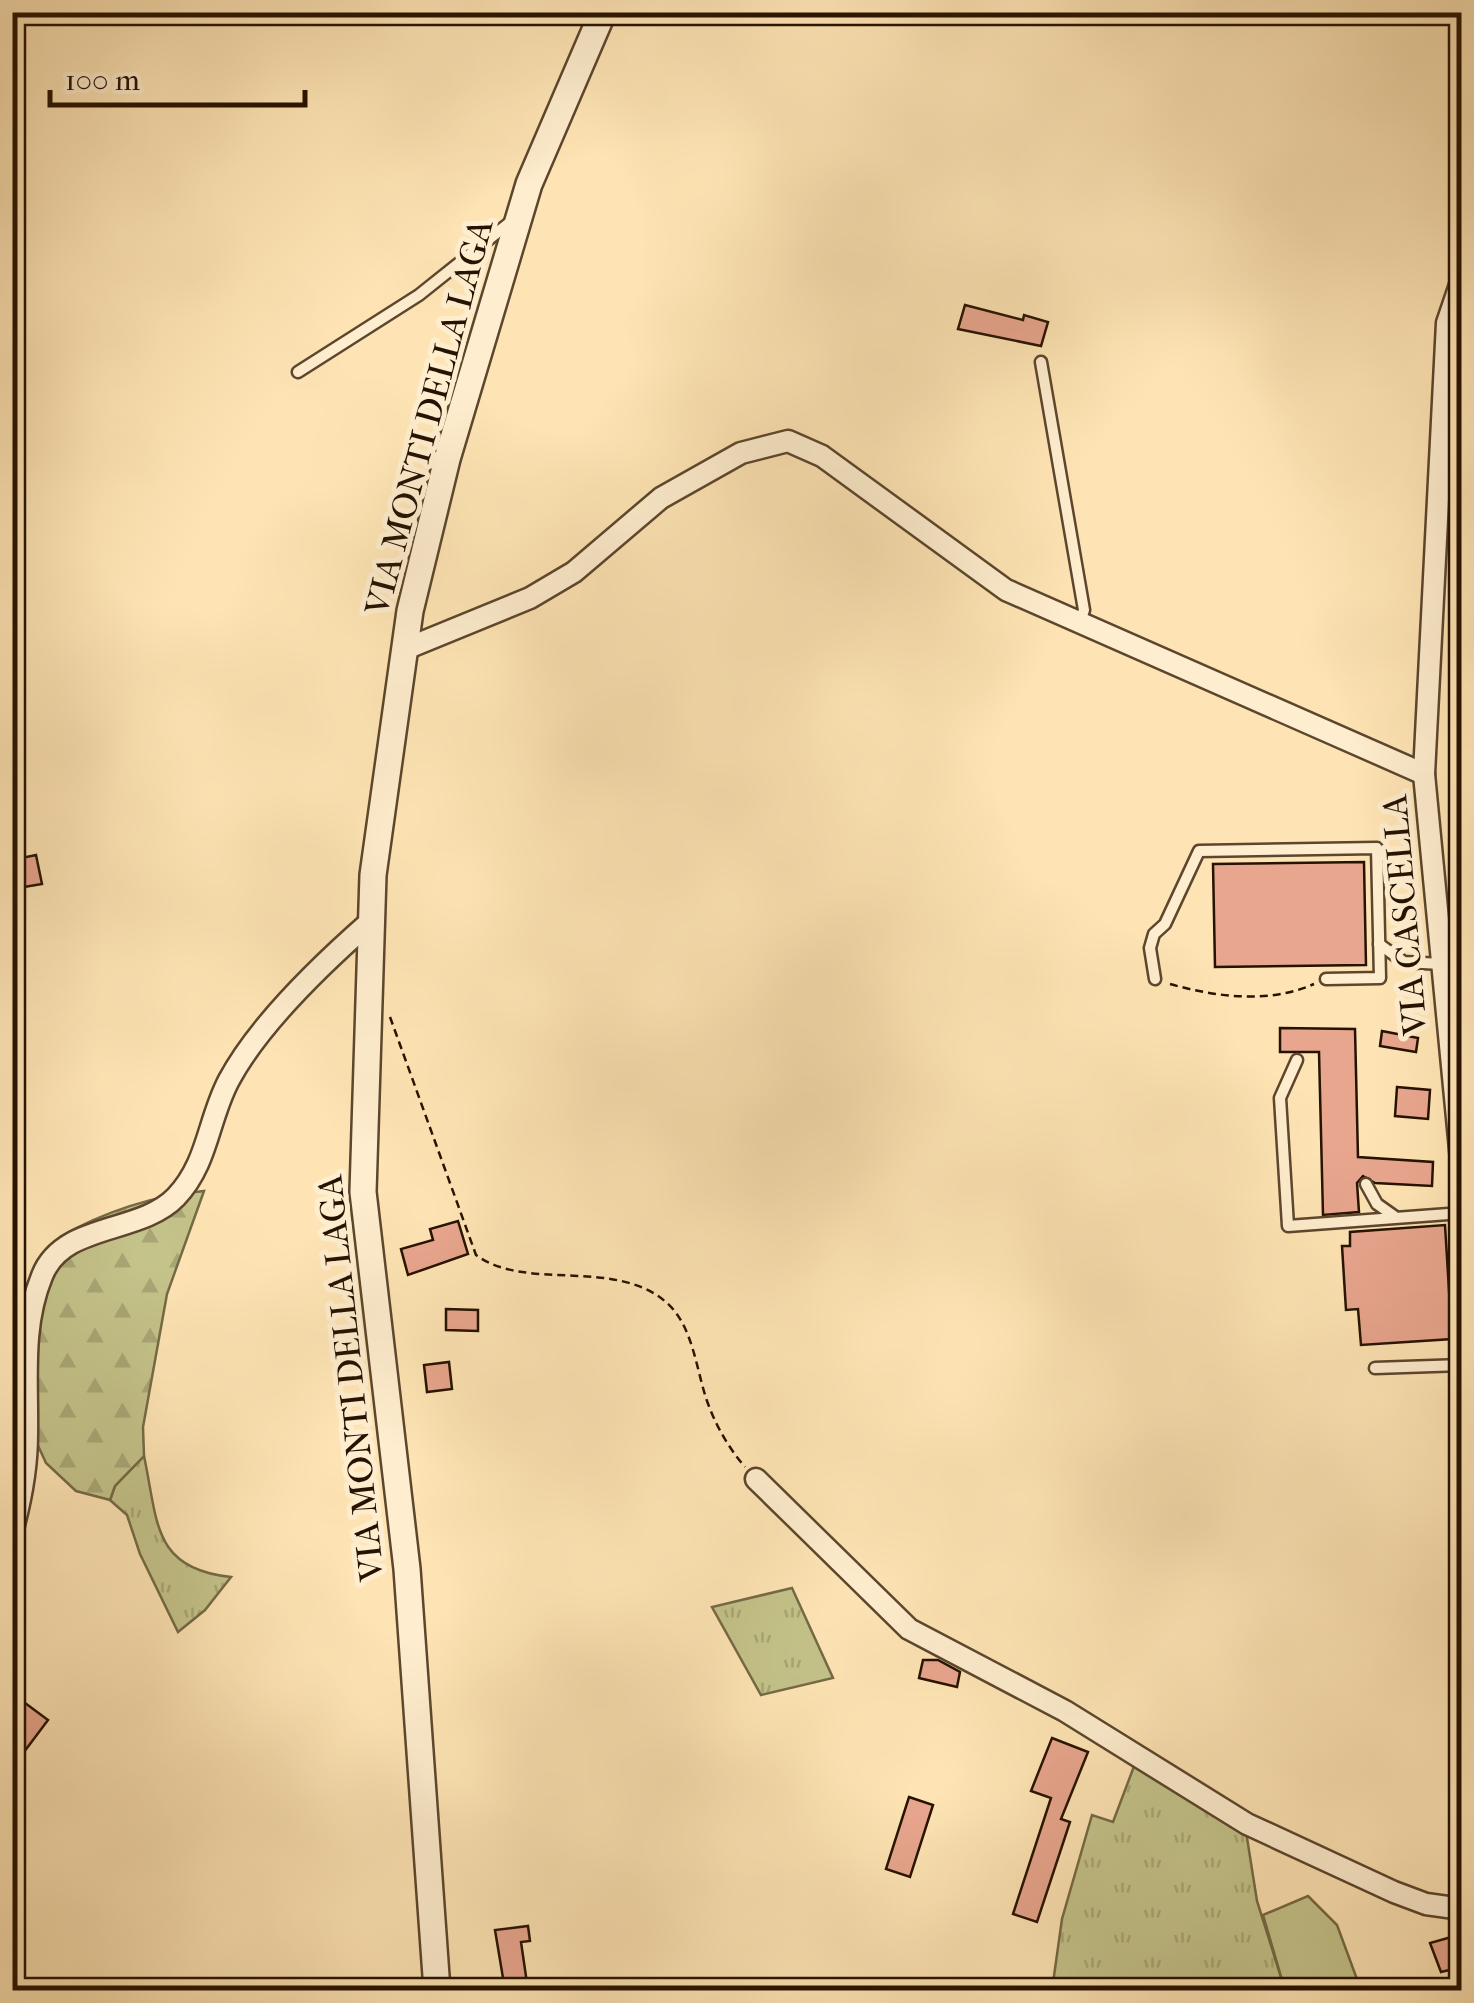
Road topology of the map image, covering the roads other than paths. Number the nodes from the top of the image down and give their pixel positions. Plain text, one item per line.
1 (602, 12) edge
2 (519, 215) junction
3 (1462, 279) edge
4 (1041, 362) dead end
5 (298, 372) dead end
6 (1080, 623) junction
7 (404, 650) junction
8 (1424, 774) junction
9 (370, 921) junction
10 (1379, 944) junction
11 (1442, 964) junction
12 (1154, 979) road end
13 (1326, 979) road end
14 (1297, 1060) dead end
15 (1462, 1170) edge
16 (1366, 1184) dead end
17 (1462, 1212) edge
18 (1394, 1216) junction
19 (1462, 1366) edge
20 (1375, 1368) dead end
21 (756, 1480) road end
22 (12, 1532) edge
23 (1462, 1909) edge
24 (437, 1990) edge

1 - 2 street, VIA MONTI DELLA LAGA
2 - 5 lane
2 - 7 street, VIA MONTI DELLA LAGA
3 - 8 street, VIA CASCELLA
4 - 6 lane
6 - 7 street
6 - 8 street
7 - 9 street, VIA MONTI DELLA LAGA
8 - 11 street, VIA CASCELLA
9 - 22 street
9 - 24 street, VIA MONTI DELLA LAGA
10 - 11 lane
10 - 12 lane
10 - 13 lane
11 - 15 street, VIA CASCELLA
14 - 18 lane
16 - 18 lane
17 - 18 lane
19 - 20 lane
21 - 23 street

